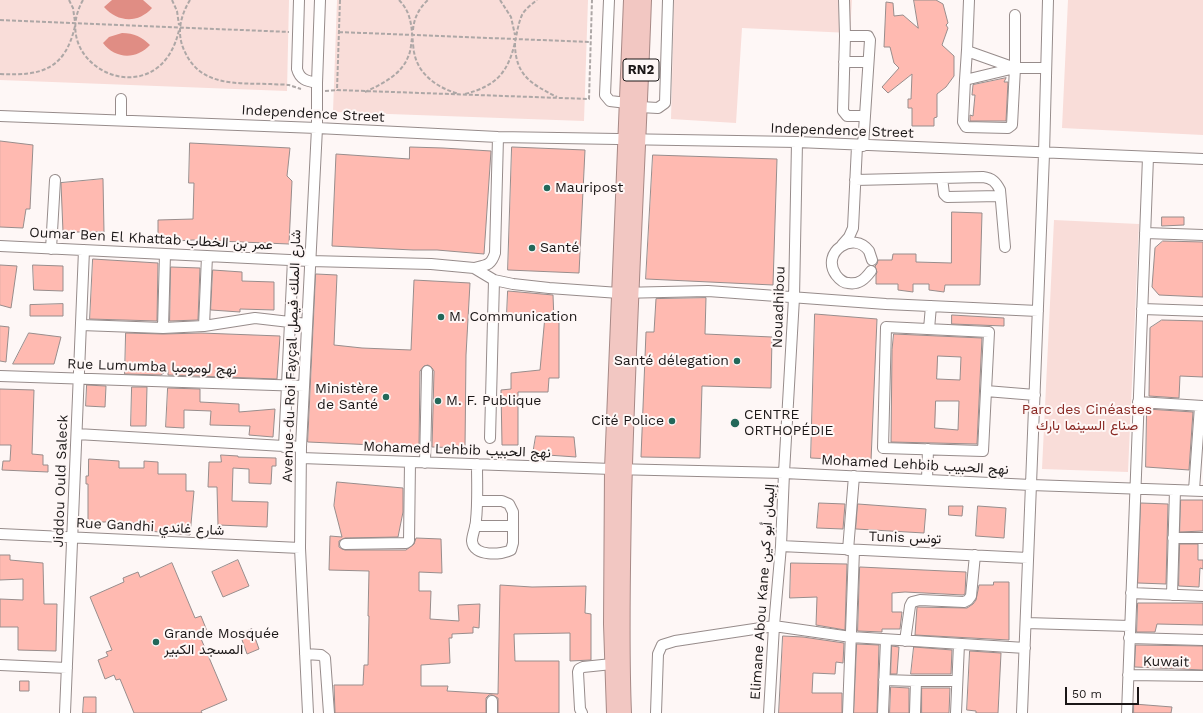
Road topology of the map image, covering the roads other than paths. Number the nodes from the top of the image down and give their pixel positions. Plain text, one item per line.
1 (299, 0) edge
2 (320, 0) edge
3 (609, 0) edge
4 (631, 0) edge
5 (644, 0) edge
6 (668, 0) edge
7 (844, 0) edge
8 (969, 0) edge
9 (1048, 0) edge
10 (1015, 15) dead end
11 (845, 36) junction
12 (967, 50) junction
13 (844, 62) junction
14 (868, 62) junction
15 (1015, 68) junction
16 (1046, 68) junction
17 (965, 80) junction
18 (317, 83) junction
19 (121, 99) dead end
20 (626, 104) junction
21 (640, 107) junction
22 (0, 116) edge
23 (865, 116) junction
24 (121, 120) junction
25 (317, 128) junction
26 (498, 137) junction
27 (624, 140) junction
28 (639, 140) junction
29 (797, 142) junction
30 (860, 146) junction
31 (1044, 154) junction
32 (1148, 157) junction
33 (1203, 159) edge
34 (942, 178) junction
35 (55, 180) dead end
36 (855, 180) junction
37 (1000, 196) junction
38 (853, 228) junction
39 (1145, 233) junction
40 (1203, 235) edge
41 (842, 245) junction
42 (862, 245) junction
43 (0, 246) edge
44 (1005, 247) dead end
45 (51, 249) junction
46 (84, 250) junction
47 (165, 254) junction
48 (207, 256) junction
49 (293, 260) junction
50 (872, 260) dead end
51 (310, 261) junction
52 (474, 268) junction
53 (871, 271) dead end
54 (494, 280) junction
55 (626, 293) junction
56 (794, 298) junction
57 (930, 306) junction
58 (1142, 309) junction
59 (1038, 310) junction
60 (1203, 311) edge
61 (291, 323) junction
62 (307, 324) junction
63 (81, 325) junction
64 (204, 326) junction
65 (164, 328) junction
66 (929, 329) junction
67 (427, 371) dead end
68 (0, 376) edge
69 (79, 378) junction
70 (287, 386) junction
71 (304, 386) junction
72 (986, 391) junction
73 (1035, 395) junction
74 (1138, 402) junction
75 (1202, 406) edge
76 (77, 434) junction
77 (490, 438) dead end
78 (284, 447) junction
79 (301, 447) junction
80 (928, 449) junction
81 (301, 458) junction
82 (410, 462) junction
83 (425, 462) junction
84 (477, 464) junction
85 (618, 469) junction
86 (784, 473) junction
87 (854, 476) junction
88 (927, 480) junction
89 (1031, 485) junction
90 (1135, 488) junction
91 (1175, 490) junction
92 (1198, 490) edge
93 (477, 500) junction
94 (475, 526) junction
95 (513, 526) junction
96 (0, 534) edge
97 (72, 537) junction
98 (1173, 538) junction
99 (1203, 538) edge
100 (345, 544) dead end
101 (781, 546) junction
102 (300, 548) junction
103 (851, 550) junction
104 (975, 555) junction
105 (1028, 558) junction
106 (1131, 593) junction
107 (1172, 595) junction
108 (1203, 596) edge
109 (1026, 623) junction
110 (774, 626) junction
111 (1130, 626) junction
112 (851, 637) junction
113 (1129, 638) junction
114 (886, 640) junction
115 (1203, 640) edge
116 (905, 641) junction
117 (959, 644) junction
118 (1025, 648) junction
119 (305, 654) junction
120 (612, 664) junction
121 (0, 665) edge
122 (67, 668) junction
123 (1128, 675) junction
124 (1203, 676) edge
125 (884, 680) junction
126 (916, 681) junction
127 (957, 681) junction
128 (492, 701) dead end
129 (65, 713) edge
130 (308, 713) edge
131 (329, 713) edge
132 (492, 713) edge
133 (582, 713) edge
134 (614, 713) edge
135 (624, 713) edge
136 (656, 713) edge
137 (769, 713) edge
138 (848, 713) edge
139 (883, 713) edge
140 (915, 713) edge
141 (956, 713) edge
142 (1022, 713) edge
143 (1126, 713) edge

1 - 18 street
2 - 18 street, Avenue du Roi Fayçal شارع الملك فيصل
3 - 20 street
4 - 20 highway, RN2
5 - 21 highway, RN2
6 - 21 street
7 - 11 street
8 - 12 street
9 - 16 street
10 - 15 street
11 - 13 street
11 - 14 street
12 - 15 street
12 - 17 street
13 - 14 street
13 - 23 street
14 - 23 street
15 - 16 street
15 - 17 street
15 - 17 street
16 - 31 street
18 - 25 street, Avenue du Roi Fayçal شارع الملك فيصل
19 - 24 street
20 - 27 highway, RN2
21 - 28 highway, RN2
22 - 24 street, Independence Street
23 - 30 street
24 - 25 street, Independence Street
25 - 26 street, Independence Street
25 - 51 street, Avenue du Roi Fayçal شارع الملك فيصل
26 - 27 street, Independence Street
26 - 52 street
27 - 28 street, Independence Street
27 - 55 highway, RN2
28 - 29 street, Independence Street
28 - 55 highway, RN2
29 - 30 street, Independence Street
29 - 56 street, Nouadhibou
30 - 31 street, Independence Street
30 - 36 street
31 - 32 street, Independence Street
31 - 59 street
32 - 33 street, Independence Street
32 - 39 street
34 - 36 street
34 - 37 street
34 - 37 street
35 - 45 street
36 - 38 street
37 - 44 street
38 - 41 street
38 - 42 street
39 - 40 street
39 - 58 street
41 - 42 street
41 - 53 street
42 - 50 street
43 - 45 street, Oumar Ben El Khattab عمر بن الخطاب
45 - 46 street, Oumar Ben El Khattab عمر بن الخطاب
46 - 47 street, Oumar Ben El Khattab عمر بن الخطاب
46 - 63 street, Jiddou Ould Saleck
47 - 48 street, Oumar Ben El Khattab عمر بن الخطاب
47 - 65 street
48 - 49 street, Oumar Ben El Khattab عمر بن الخطاب
48 - 64 street
49 - 51 street, Oumar Ben El Khattab عمر بن الخطاب
49 - 61 street
51 - 52 street, Oumar Ben El Khattab عمر بن الخطاب
51 - 62 street, Avenue du Roi Fayçal شارع الملك فيصل
52 - 54 street, Oumar Ben El Khattab عمر بن الخطاب
54 - 55 street, Oumar Ben El Khattab عمر بن الخطاب
54 - 77 street
55 - 56 street, Oumar Ben El Khattab عمر بن الخطاب
55 - 85 highway, RN2
56 - 57 street, Oumar Ben El Khattab عمر بن الخطاب
56 - 86 street, Nouadhibou
57 - 59 street, Oumar Ben El Khattab عمر بن الخطاب
57 - 66 street
58 - 60 street
58 - 74 street
59 - 73 street
61 - 62 street
61 - 64 street
61 - 70 street
62 - 71 street, Avenue du Roi Fayçal شارع الملك فيصل
63 - 65 street
63 - 69 street, Jiddou Ould Saleck
64 - 65 street
66 - 72 street
66 - 80 street
67 - 83 street
68 - 69 street, Rue Lumumba نهج لومومبا
69 - 70 street, Rue Lumumba نهج لومومبا
69 - 76 street, Jiddou Ould Saleck
70 - 71 street, Rue Lumumba نهج لومومبا
70 - 78 street
71 - 79 street, Avenue du Roi Fayçal شارع الملك فيصل
72 - 73 street
72 - 80 street
73 - 89 street
74 - 75 street
74 - 90 street
75 - 92 street
76 - 78 street
76 - 97 street, Jiddou Ould Saleck
78 - 79 street
79 - 81 street, Avenue du Roi Fayçal شارع الملك فيصل
80 - 88 street
81 - 82 street, Mohamed Lehbib نهج الحبيب
81 - 102 street, Avenue du Roi Fayçal شارع الملك فيصل
82 - 83 street, Mohamed Lehbib نهج الحبيب
82 - 100 street
83 - 84 street, Mohamed Lehbib نهج الحبيب
84 - 85 street, Mohamed Lehbib نهج الحبيب
84 - 93 street
85 - 86 street, Mohamed Lehbib نهج الحبيب
85 - 120 highway, RN2
85 - 135 highway, RN2
86 - 87 street, Mohamed Lehbib نهج الحبيب
86 - 101 street, Elimane Abou Kane إليمان أبو كين
87 - 88 street, Mohamed Lehbib نهج الحبيب
87 - 103 street
88 - 89 street, Mohamed Lehbib نهج الحبيب
89 - 90 street, Mohamed Lehbib نهج الحبيب
89 - 105 street
90 - 91 street, Mohamed Lehbib نهج الحبيب
90 - 106 street
91 - 92 street, Mohamed Lehbib نهج الحبيب
91 - 98 street
93 - 94 street
93 - 95 street
94 - 95 street
94 - 95 street
96 - 97 street, Rue Gandhi شارع غاندي
97 - 102 street, Rue Gandhi شارع غاندي
97 - 122 street, Jiddou Ould Saleck
98 - 99 street
98 - 107 street
101 - 103 street, Tunis تونس
101 - 110 street, Elimane Abou Kane إليمان أبو كين
102 - 119 street, Avenue du Roi Fayçal شارع الملك فيصل
103 - 104 street, Tunis تونس
103 - 112 street
104 - 105 street, Tunis تونس
104 - 116 street
105 - 109 street
106 - 107 street
106 - 111 street
107 - 108 street
109 - 111 street
109 - 118 street
110 - 112 street
110 - 136 street
110 - 137 street, Elimane Abou Kane إليمان أبو كين
111 - 113 street
112 - 114 street
112 - 138 street
113 - 115 street
113 - 123 street
114 - 116 street
114 - 125 street
116 - 117 street
117 - 118 street
117 - 127 street
118 - 142 street
119 - 130 street, Avenue du Roi Fayçal شارع الملك فيصل
119 - 131 street
120 - 133 street
120 - 134 highway, RN2
121 - 122 street
122 - 129 street, Jiddou Ould Saleck
123 - 124 street, Kuwait
123 - 143 street
125 - 126 street
125 - 139 street
126 - 127 street
126 - 140 street
127 - 141 street
128 - 132 street

